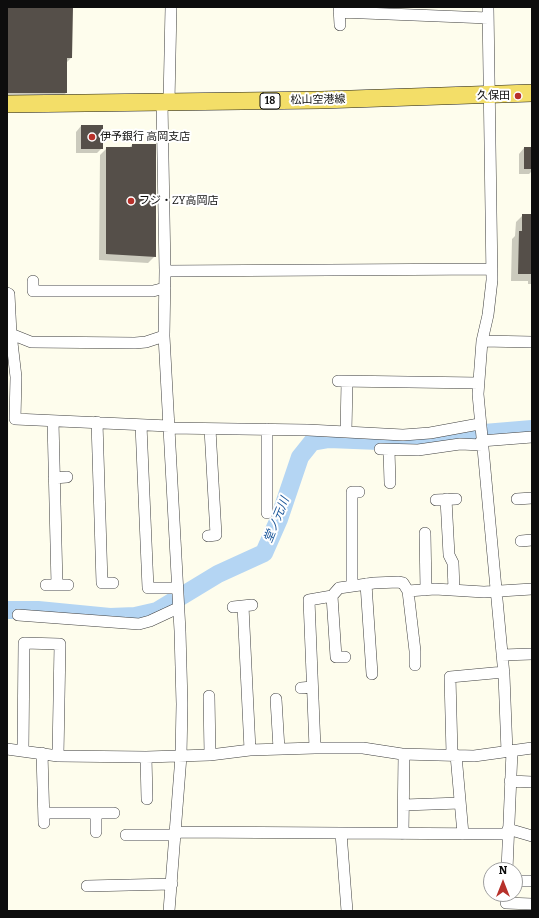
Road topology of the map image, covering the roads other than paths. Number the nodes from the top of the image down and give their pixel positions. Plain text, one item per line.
1 (171, 7) edge
2 (339, 10) edge
3 (416, 11) edge
4 (488, 12) edge
5 (340, 25) dead end
6 (532, 92) edge
7 (488, 93) junction
8 (166, 102) junction
9 (7, 104) edge
10 (492, 268) junction
11 (165, 271) junction
12 (33, 281) dead end
13 (165, 288) junction
14 (7, 293) edge
15 (11, 334) junction
16 (164, 336) junction
17 (482, 341) junction
18 (532, 342) edge
19 (478, 383) junction
20 (53, 420) junction
21 (97, 422) junction
22 (141, 425) junction
23 (169, 427) junction
24 (210, 429) junction
25 (267, 429) junction
26 (346, 432) junction
27 (480, 435) junction
28 (532, 437) edge
29 (67, 477) dead end
30 (54, 478) junction
31 (390, 484) dead end
32 (359, 492) dead end
33 (532, 498) edge
34 (446, 499) dead end
35 (517, 499) dead end
36 (268, 513) dead end
37 (425, 533) dead end
38 (208, 536) dead end
39 (532, 540) edge
40 (521, 541) dead end
41 (113, 583) dead end
42 (68, 584) dead end
43 (366, 584) junction
44 (352, 586) junction
45 (177, 588) junction
46 (532, 589) edge
47 (426, 590) junction
48 (454, 590) junction
49 (497, 590) junction
50 (408, 591) junction
51 (332, 596) junction
52 (242, 606) dead end
53 (178, 608) junction
54 (18, 615) dead end
55 (532, 654) edge
56 (502, 655) junction
57 (345, 657) dead end
58 (415, 665) dead end
59 (504, 672) junction
60 (372, 674) dead end
61 (312, 687) junction
62 (301, 688) dead end
63 (209, 696) dead end
64 (276, 699) dead end
65 (315, 748) junction
66 (532, 748) edge
67 (7, 749) edge
68 (279, 749) junction
69 (250, 750) junction
70 (23, 751) junction
71 (509, 752) junction
72 (42, 753) junction
73 (404, 754) junction
74 (210, 755) junction
75 (454, 755) junction
76 (58, 756) junction
77 (181, 756) junction
78 (146, 757) junction
79 (510, 781) junction
80 (532, 782) edge
81 (147, 799) dead end
82 (460, 803) junction
83 (404, 805) junction
84 (96, 813) junction
85 (114, 813) dead end
86 (508, 831) junction
87 (96, 832) dead end
88 (341, 833) junction
89 (176, 834) junction
90 (403, 834) junction
91 (463, 834) junction
92 (126, 835) dead end
93 (532, 836) edge
94 (507, 862) edge
95 (172, 884) junction
96 (87, 886) dead end
97 (506, 903) edge
98 (532, 904) edge
99 (169, 911) edge
100 (347, 911) edge

1 - 8 street
2 - 3 street
2 - 5 street
3 - 4 street
4 - 7 street
6 - 7 main road, 松山空港線 / 18
7 - 8 main road, 松山空港線 / 18
7 - 10 street
8 - 9 main road, 松山空港線 / 18
8 - 11 street
10 - 11 street
10 - 17 street
11 - 13 street
12 - 13 street
13 - 16 street
14 - 15 street
15 - 16 street
15 - 20 street
16 - 23 street
17 - 18 street
17 - 19 street
19 - 26 street
19 - 27 street
20 - 21 street
20 - 30 street
21 - 22 street
21 - 41 street
22 - 23 street
22 - 45 street
23 - 24 street
23 - 45 street
24 - 25 street
24 - 38 street
25 - 26 street
25 - 36 street
26 - 27 street
27 - 28 street
27 - 31 street
27 - 49 street
29 - 30 street
30 - 42 street
32 - 44 street
33 - 35 street
34 - 48 street
37 - 47 street
39 - 40 street
43 - 44 street
43 - 50 street
43 - 60 street
44 - 51 street
45 - 53 street
46 - 49 street
47 - 48 street
47 - 50 street
48 - 49 street
49 - 56 street
50 - 58 street
51 - 57 street
51 - 61 street
52 - 69 street
53 - 54 street
53 - 77 street
55 - 56 street
56 - 59 street
59 - 71 street
59 - 75 street
61 - 62 street
61 - 65 street
63 - 74 street
64 - 68 street
65 - 68 street
65 - 73 street
66 - 71 street
67 - 70 street
68 - 69 street
69 - 74 street
70 - 72 street
70 - 76 street
71 - 75 street
71 - 79 street
72 - 76 street
72 - 84 street
73 - 75 street
73 - 83 street
74 - 77 street
75 - 82 street
76 - 78 street
77 - 78 street
77 - 89 street
78 - 81 street
79 - 80 street
79 - 86 street
82 - 83 street
82 - 91 street
83 - 90 street
84 - 85 street
84 - 87 street
86 - 91 street
86 - 93 street
86 - 94 street
88 - 89 street
88 - 90 street
88 - 100 street
89 - 92 street
89 - 95 street
90 - 91 street
95 - 96 street
95 - 99 street
97 - 98 street

